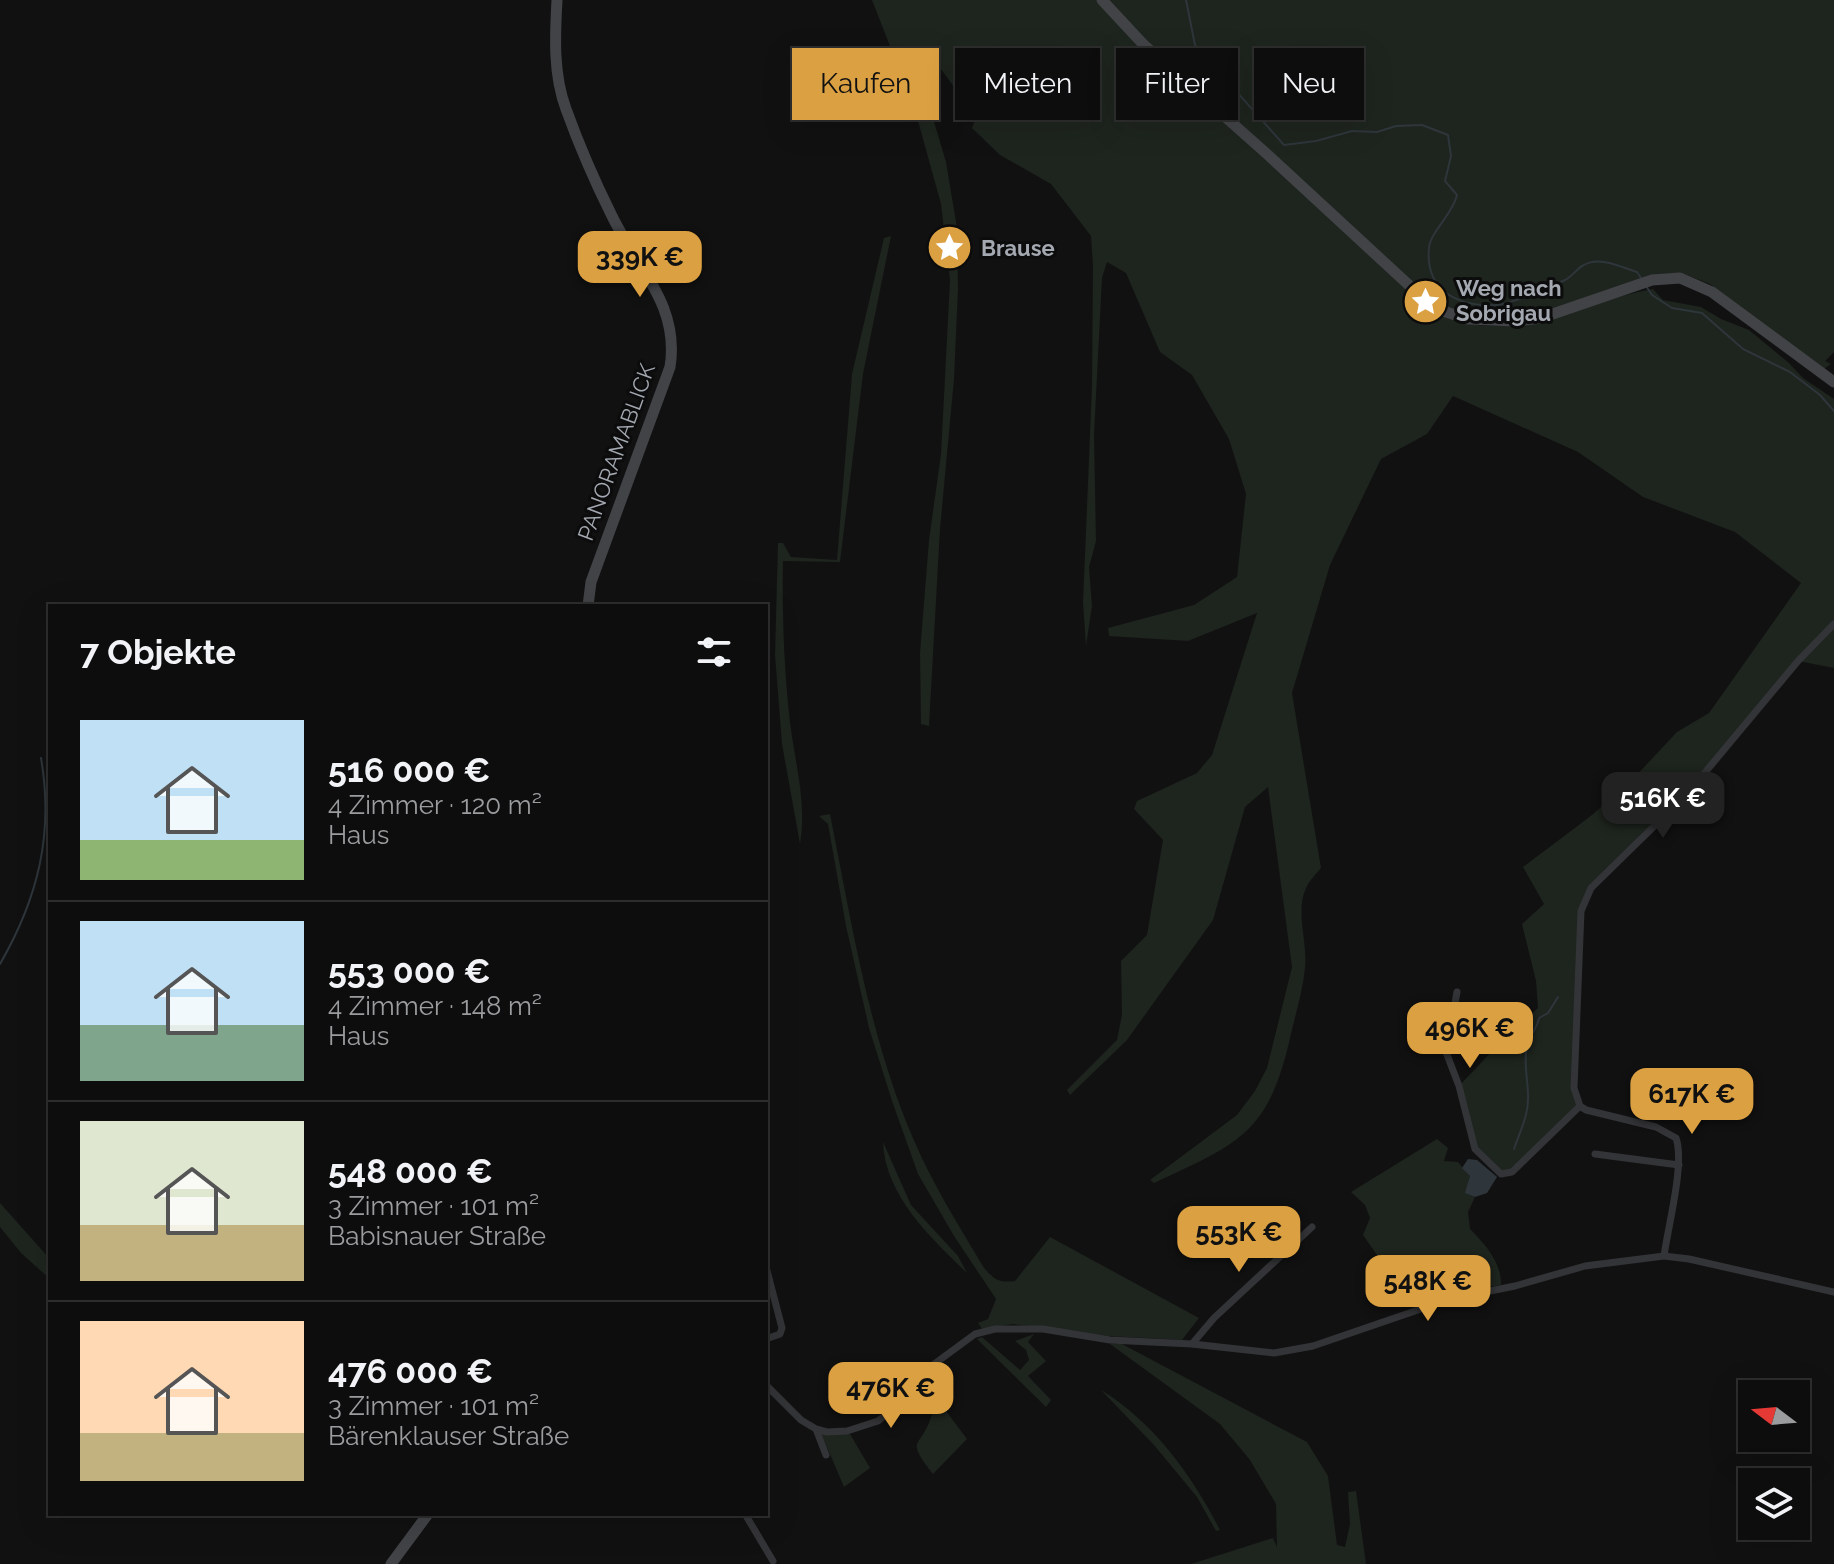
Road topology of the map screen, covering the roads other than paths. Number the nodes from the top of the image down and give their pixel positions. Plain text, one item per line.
1 (557, 0) edge
2 (1102, 0) edge
3 (1834, 382) edge
4 (588, 604) edge
5 (1834, 624) edge
6 (1457, 992) dead end
7 (1580, 1106) junction
8 (1595, 1154) dead end
9 (1679, 1165) junction
10 (1312, 1227) dead end
11 (1664, 1256) junction
12 (768, 1275) edge
13 (1834, 1292) edge
14 (768, 1338) edge
15 (1192, 1344) junction
16 (768, 1387) edge
17 (816, 1429) junction
18 (826, 1455) dead end
19 (427, 1516) edge
20 (746, 1516) edge
21 (773, 1561) dead end
22 (391, 1564) edge

1 - 4 main road, PANORAMABLICK
2 - 3 main road
5 - 7 street
6 - 7 street
7 - 9 street
8 - 9 street
9 - 11 street
10 - 15 street
11 - 13 street
11 - 15 street
12 - 14 street
15 - 17 street
16 - 17 street
17 - 18 street
19 - 22 main road
20 - 21 street

